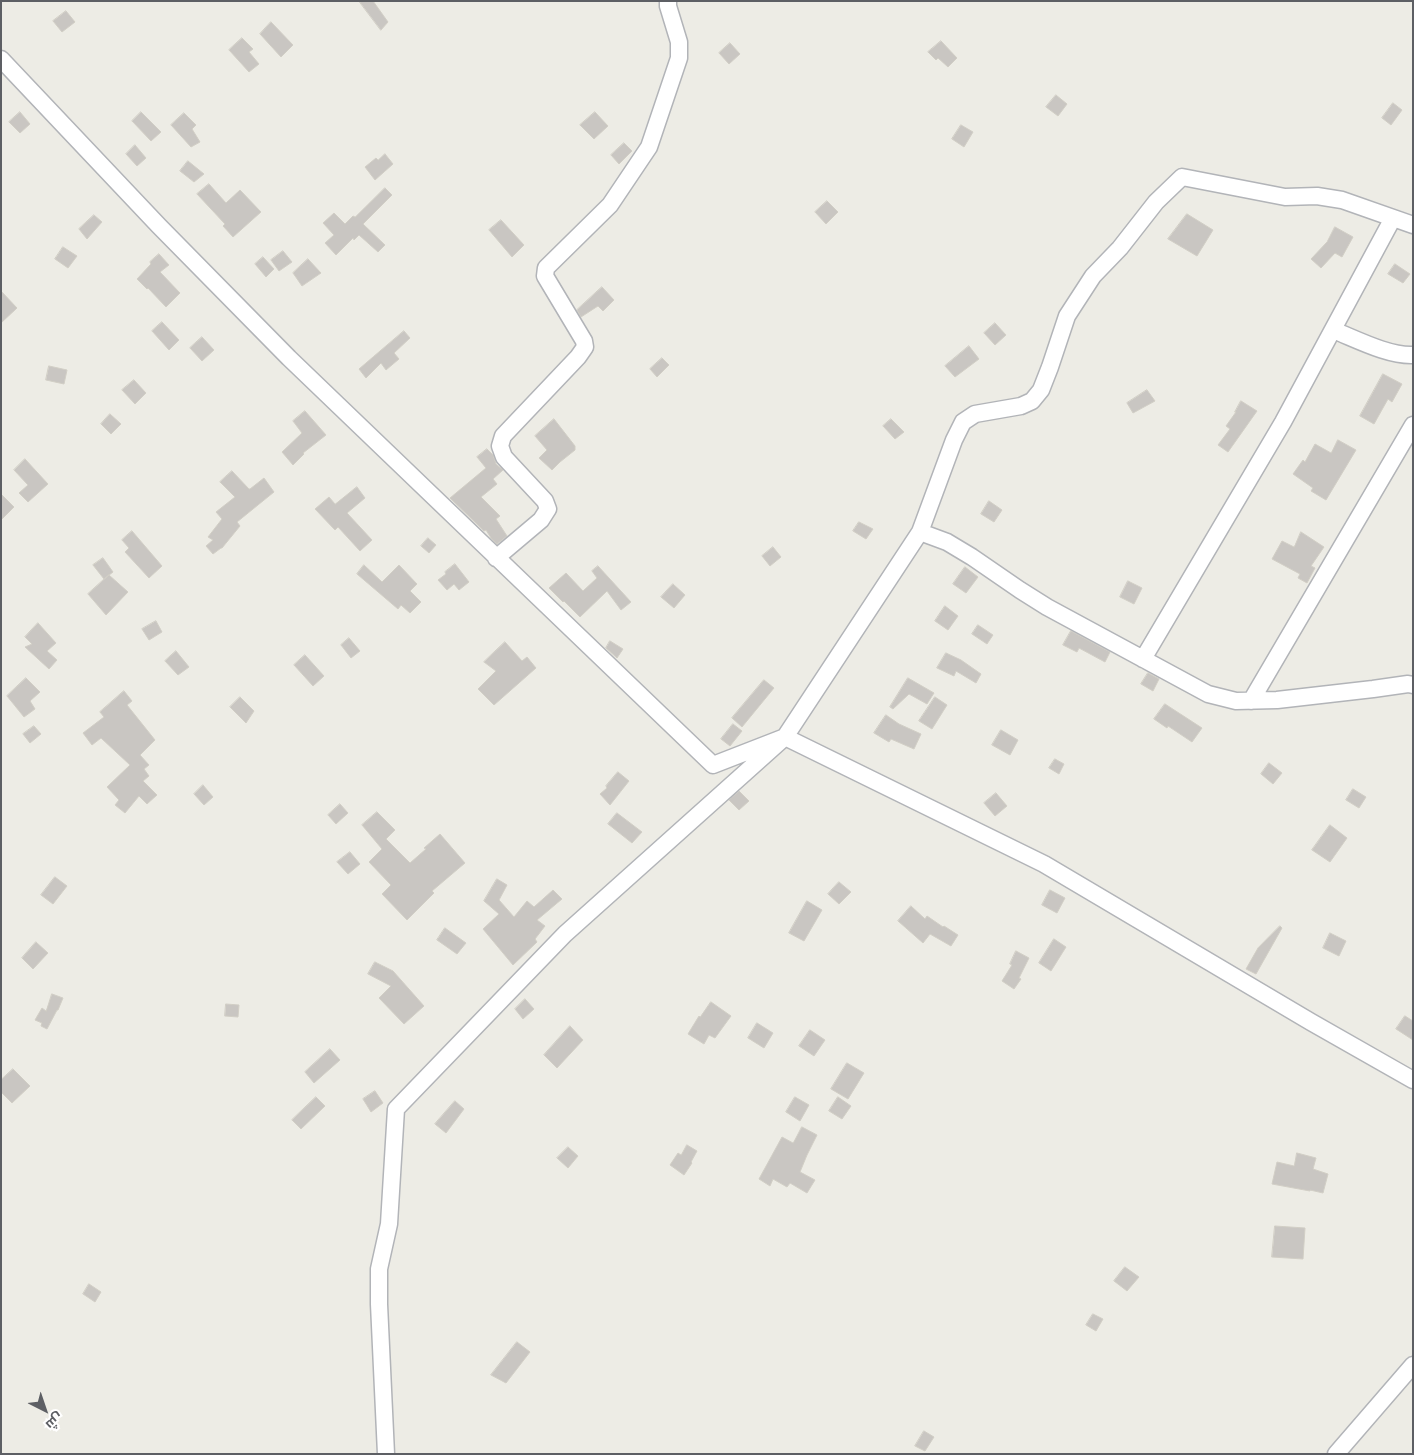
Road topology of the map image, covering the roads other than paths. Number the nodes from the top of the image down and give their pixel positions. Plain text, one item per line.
1 (668, 1) edge
2 (1, 59) edge
3 (1393, 218) junction
4 (1413, 225) edge
5 (1333, 330) junction
6 (1413, 355) edge
7 (1413, 425) edge
8 (920, 532) junction
9 (496, 558) junction
10 (1143, 659) junction
11 (1411, 680) edge
12 (1251, 700) junction
13 (785, 737) junction
14 (1413, 1080) edge
15 (1413, 1365) edge
16 (386, 1454) edge
17 (1336, 1454) edge

1 - 9 street
2 - 9 street
3 - 4 street
3 - 5 street
3 - 8 street
5 - 6 street
5 - 10 street
7 - 12 street
8 - 10 street
8 - 13 street
9 - 13 street
10 - 12 street
11 - 12 street
13 - 14 street
13 - 16 street
15 - 17 street

